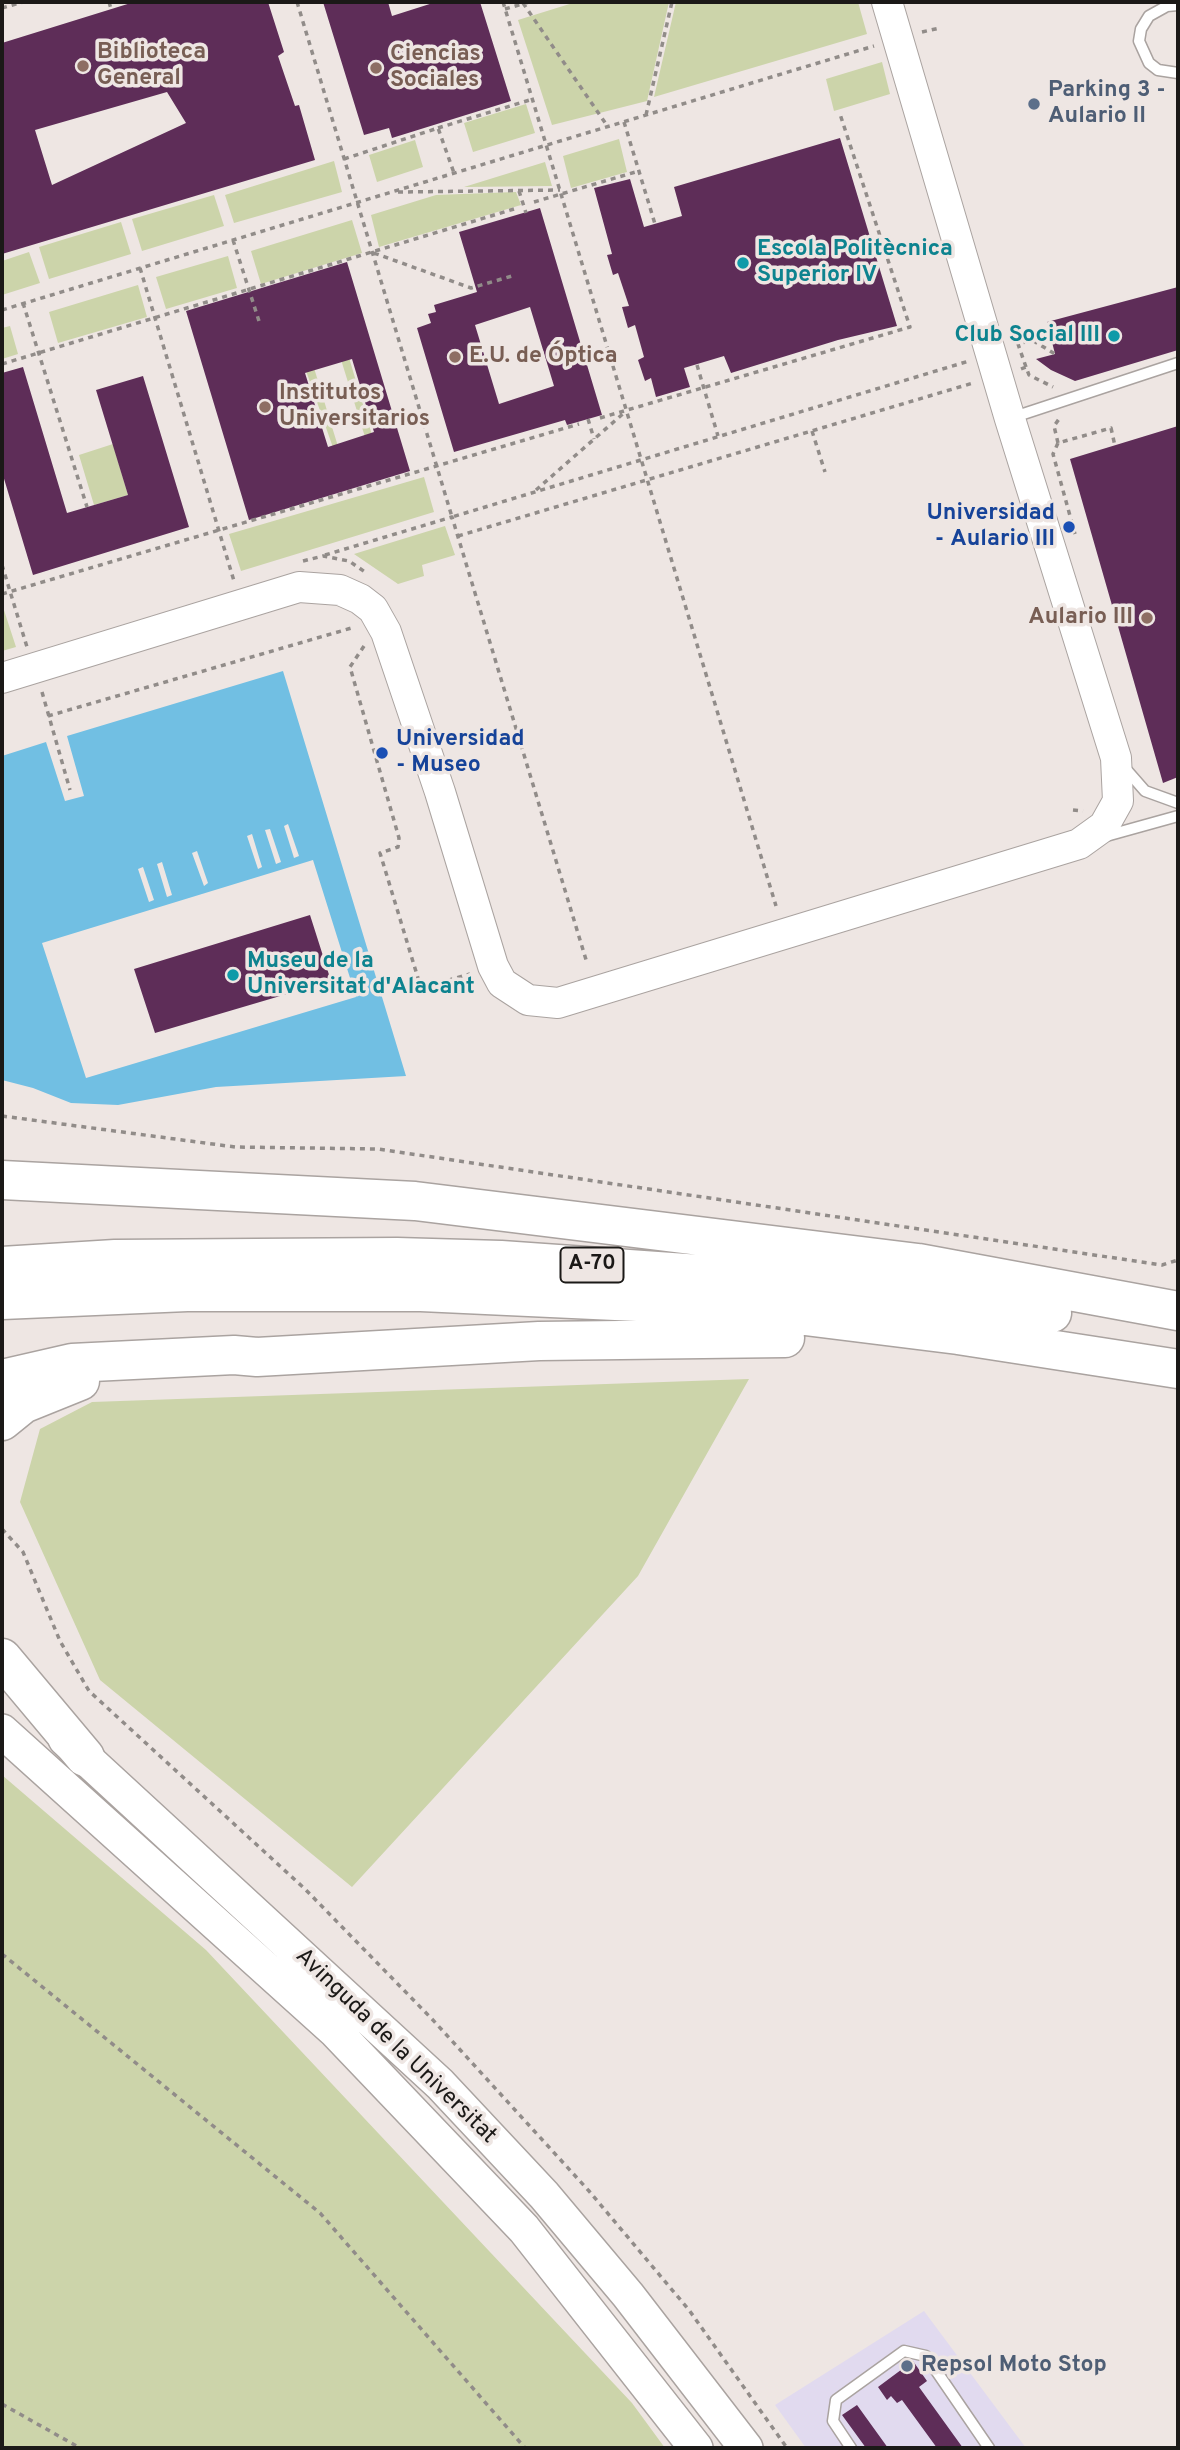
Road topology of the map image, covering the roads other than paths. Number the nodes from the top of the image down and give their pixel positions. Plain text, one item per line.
1 (887, 2) edge
2 (1178, 5) edge
3 (1178, 76) edge
4 (1178, 363) edge
5 (1010, 419) junction
6 (2, 678) edge
7 (1116, 758) junction
8 (1178, 803) edge
9 (1178, 817) edge
10 (1082, 831) junction
11 (2, 1155) edge
12 (2, 1170) edge
13 (2, 1180) edge
14 (189, 1188) junction
15 (2, 1266) edge
16 (2, 1300) edge
17 (1178, 1311) edge
18 (1178, 1332) edge
19 (958, 1335) junction
20 (257, 1357) junction
21 (1178, 1369) edge
22 (2, 1379) edge
23 (2, 1421) edge
24 (2, 1658) edge
25 (2, 1685) edge
26 (2, 1731) edge
27 (85, 1757) junction
28 (696, 2448) edge
29 (746, 2448) edge
30 (851, 2448) edge
31 (989, 2448) edge

1 - 5 street
2 - 3 lane
4 - 5 lane
5 - 7 street
6 - 10 street
7 - 8 lane
7 - 10 street
9 - 10 lane
11 - 14 highway
12 - 14 highway
13 - 14 highway
14 - 17 highway
15 - 18 highway, A-70
16 - 19 highway, A-70
19 - 20 highway
19 - 21 highway, A-70
20 - 22 highway
20 - 23 highway
24 - 27 highway
25 - 27 main road, Avinguda de la Universitat
26 - 28 main road, Avinguda de la Universitat
27 - 29 main road, Avinguda de la Universitat
30 - 31 lane

